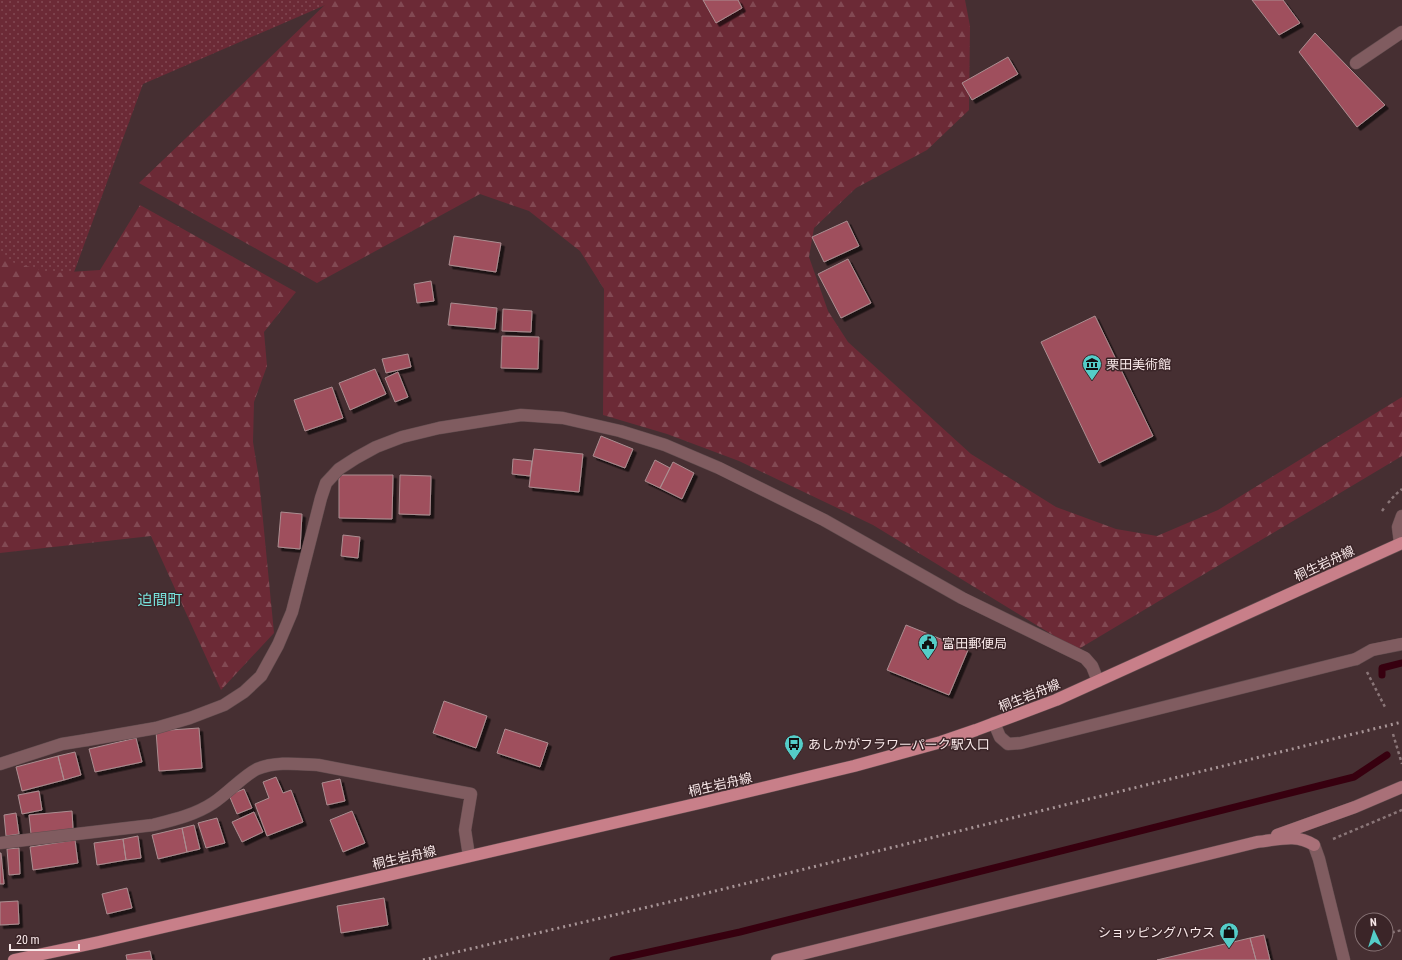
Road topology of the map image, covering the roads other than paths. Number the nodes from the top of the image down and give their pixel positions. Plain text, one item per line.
1 (1402, 32) edge
2 (1356, 64) dead end
3 (1402, 516) edge
4 (1401, 543) edge
5 (1402, 644) edge
6 (1098, 681) junction
7 (994, 723) junction
8 (0, 764) edge
9 (1402, 787) edge
10 (1258, 842) junction
11 (0, 843) edge
12 (469, 856) junction
13 (14, 960) edge
14 (777, 960) edge
15 (1344, 960) edge

1 - 2 street
3 - 4 street
4 - 6 main road, 桐生岩舟線
5 - 7 street
6 - 7 main road, 桐生岩舟線
6 - 8 street
7 - 12 main road, 桐生岩舟線
9 - 10 street
10 - 14 street
10 - 15 street
11 - 12 street
12 - 13 main road, 桐生岩舟線

